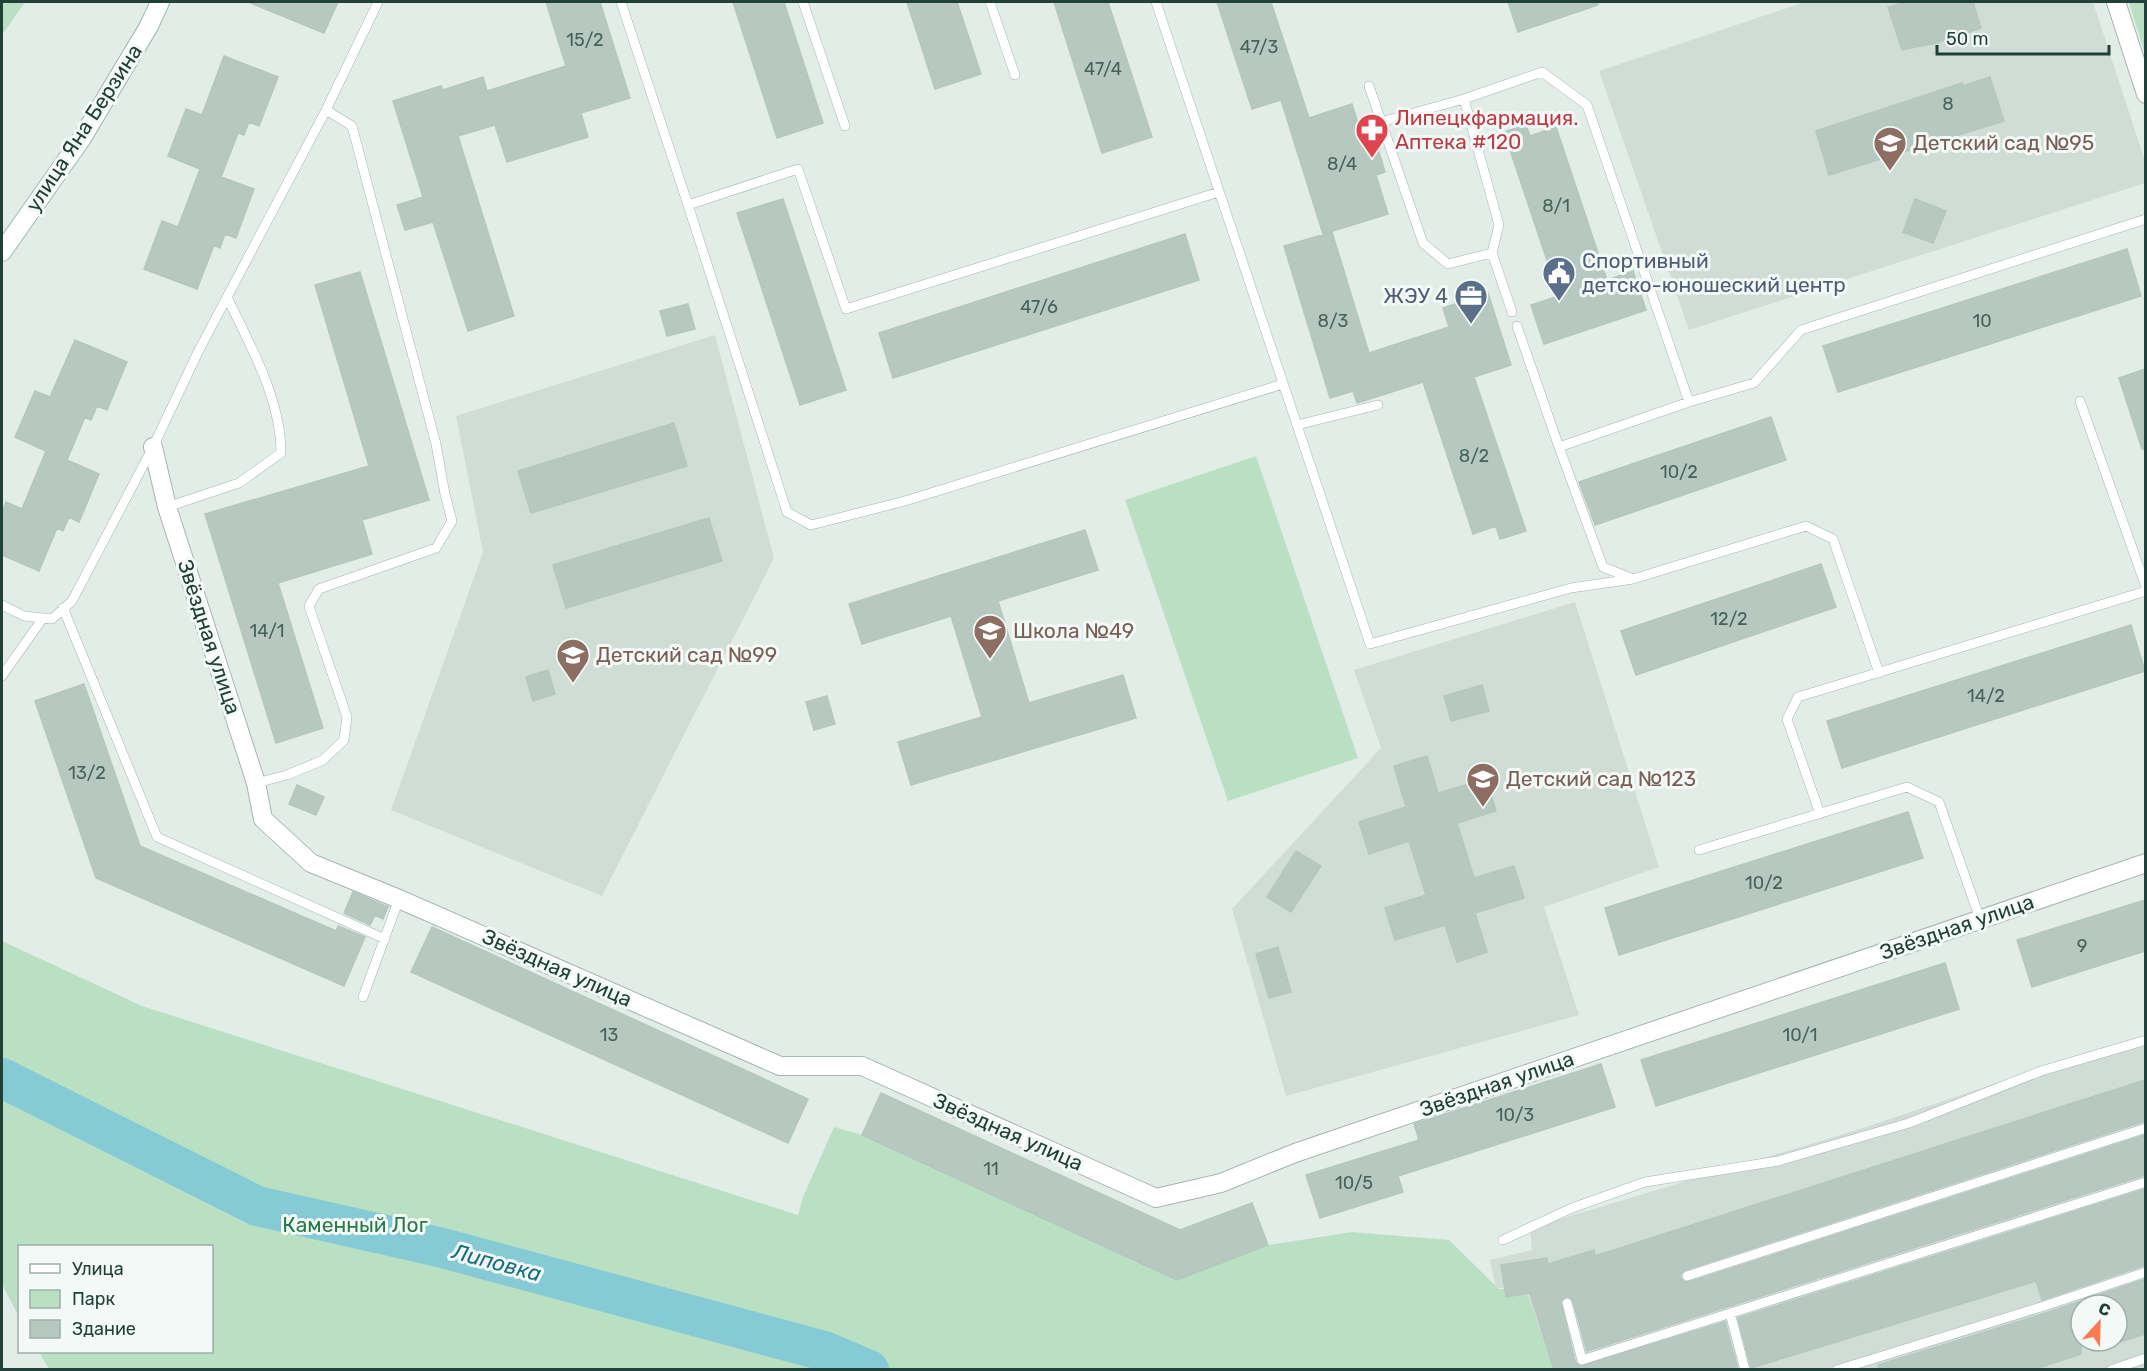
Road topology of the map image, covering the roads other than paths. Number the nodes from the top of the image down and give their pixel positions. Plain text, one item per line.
1 (160, 2) edge
2 (378, 2) edge
3 (621, 2) edge
4 (803, 2) edge
5 (990, 2) edge
6 (1156, 2) edge
7 (2116, 2) edge
8 (1015, 75) dead end
9 (1369, 86) dead end
10 (2145, 94) edge
11 (1464, 99) junction
12 (327, 110) junction
13 (1381, 122) junction
14 (845, 126) dead end
15 (1219, 192) junction
16 (688, 205) junction
17 (2145, 219) edge
18 (2, 252) edge
19 (1492, 253) junction
20 (227, 297) junction
21 (1512, 312) dead end
22 (1517, 326) dead end
23 (1283, 384) junction
24 (2079, 400) dead end
25 (1689, 402) junction
26 (1378, 405) dead end
27 (1297, 425) junction
28 (153, 447) junction
29 (1559, 447) junction
30 (167, 507) junction
31 (1633, 579) junction
32 (2145, 589) edge
33 (2, 605) edge
34 (63, 608) junction
35 (43, 618) junction
36 (1879, 673) junction
37 (2, 676) edge
38 (256, 783) junction
39 (1820, 814) junction
40 (1699, 850) dead end
41 (2145, 863) edge
42 (399, 899) junction
43 (1980, 919) junction
44 (385, 939) junction
45 (363, 997) dead end
46 (2145, 1040) edge
47 (2145, 1128) edge
48 (2145, 1182) edge
49 (1503, 1240) dead end
50 (2145, 1272) edge
51 (1687, 1276) dead end
52 (1567, 1303) dead end
53 (1730, 1313) junction
54 (2145, 1358) edge
55 (1745, 1370) edge
56 (1838, 1370) edge
57 (2111, 1370) edge

1 - 18 street, улица Яна Берзина
2 - 12 lane
3 - 16 lane
4 - 14 lane
5 - 8 lane
6 - 15 lane
7 - 10 street
9 - 13 lane
11 - 13 lane
11 - 19 lane
11 - 25 lane
12 - 20 lane
12 - 38 lane
13 - 19 lane
15 - 16 lane
15 - 23 lane
16 - 23 lane
17 - 25 lane
19 - 21 lane
20 - 28 lane
20 - 30 lane
22 - 29 lane
23 - 27 lane
24 - 32 lane
25 - 29 lane
26 - 27 lane
27 - 31 lane
28 - 30 street, Звёздная улица
28 - 34 lane
29 - 31 lane
30 - 38 street, Звёздная улица
31 - 36 lane
32 - 36 lane
33 - 35 lane
34 - 35 lane
34 - 44 lane
35 - 37 lane
36 - 39 lane
38 - 42 street, Звёздная улица
39 - 40 lane
39 - 43 lane
41 - 43 street, Звёздная улица
42 - 43 street, Звёздная улица
42 - 44 lane
44 - 45 lane
46 - 49 lane
47 - 51 lane
48 - 53 lane
50 - 56 lane
52 - 53 lane
53 - 55 lane
54 - 57 lane

